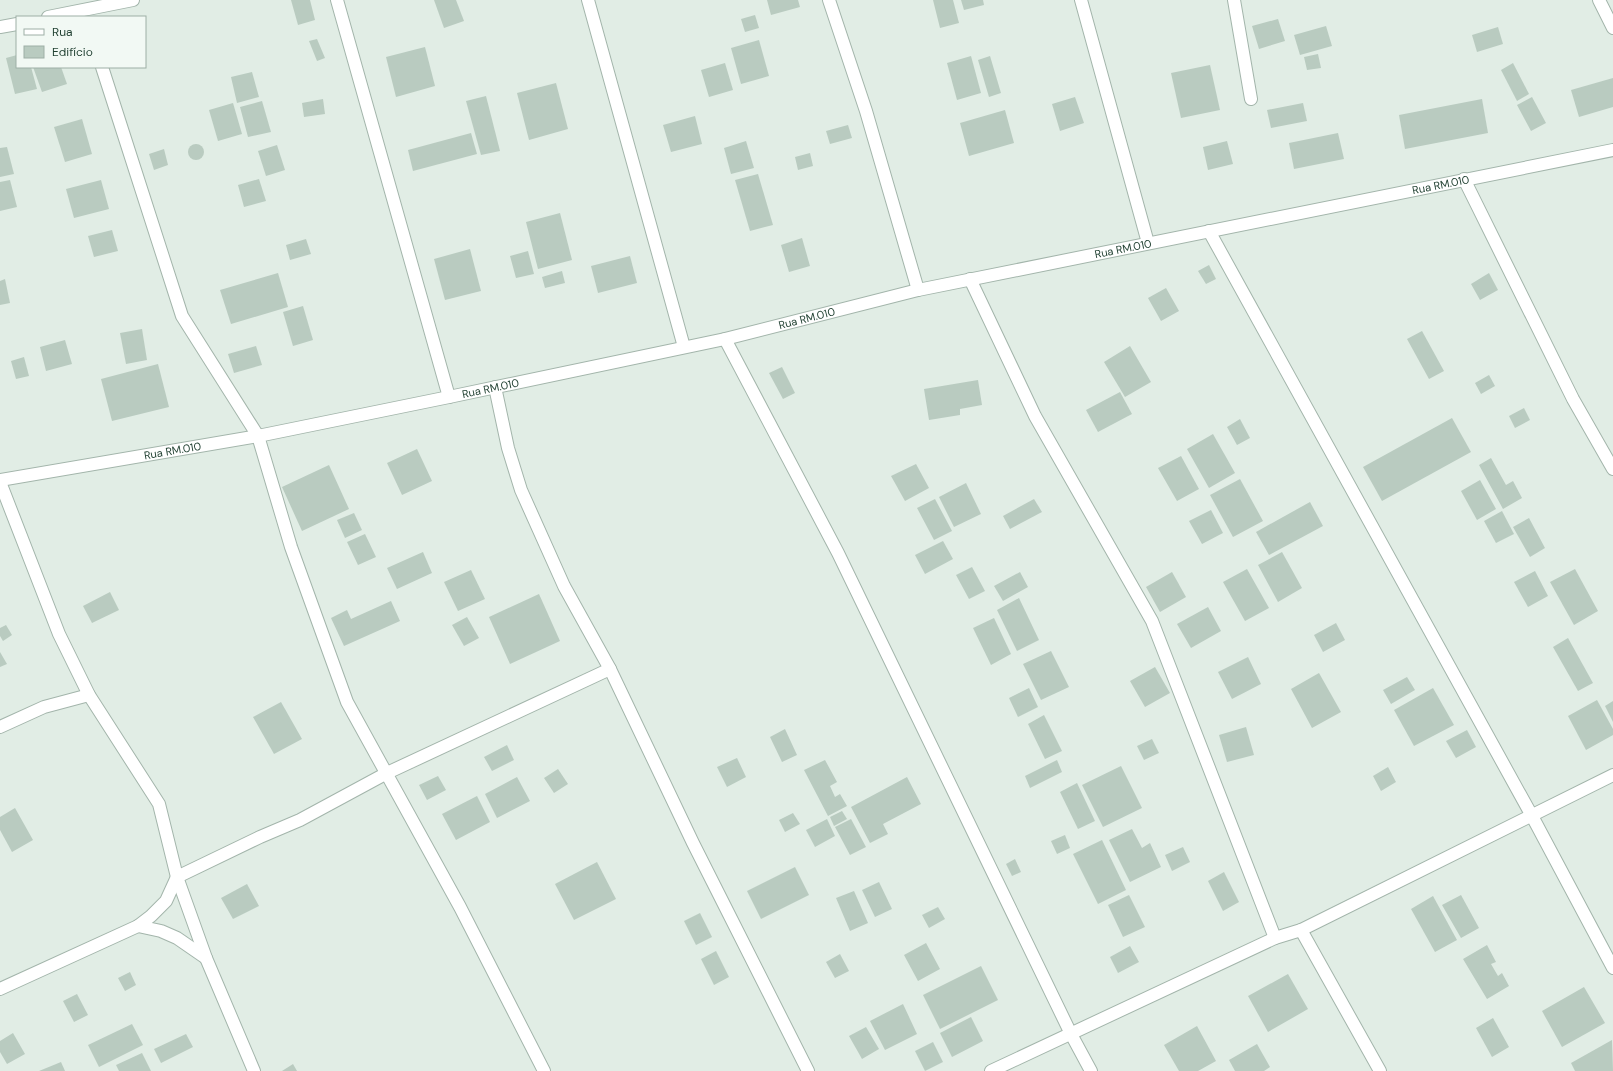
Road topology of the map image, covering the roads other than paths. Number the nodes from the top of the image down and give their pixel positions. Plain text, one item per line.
1 (133, 0) edge
2 (337, 0) edge
3 (588, 0) edge
4 (829, 0) edge
5 (1081, 0) edge
6 (1234, 0) edge
7 (1599, 0) edge
8 (83, 9) edge
9 (52, 16) edge
10 (16, 24) edge
11 (0, 27) edge
12 (1613, 28) edge
13 (102, 68) edge
14 (1251, 99) dead end
15 (1613, 150) edge
16 (1464, 179) junction
17 (1209, 231) junction
18 (1148, 243) junction
19 (970, 279) junction
20 (918, 290) junction
21 (725, 339) junction
22 (684, 347) junction
23 (495, 387) junction
24 (449, 397) junction
25 (258, 436) junction
26 (1613, 469) edge
27 (0, 481) edge
28 (610, 669) junction
29 (89, 695) junction
30 (0, 728) edge
31 (387, 773) junction
32 (1613, 775) edge
33 (1532, 816) junction
34 (177, 877) junction
35 (138, 926) junction
36 (1301, 930) junction
37 (1275, 938) junction
38 (206, 958) junction
39 (1613, 968) edge
40 (0, 989) edge
41 (1071, 1034) junction
42 (254, 1071) edge
43 (544, 1071) edge
44 (808, 1071) edge
45 (991, 1071) edge
46 (1091, 1071) edge
47 (1380, 1071) edge

1 - 8 street
2 - 24 street
3 - 22 street
4 - 20 street
5 - 18 street
6 - 14 street
7 - 12 street
8 - 9 street
10 - 11 street
13 - 25 street
15 - 16 street, Rua RM.010
16 - 17 street, Rua RM.010
16 - 26 street
17 - 18 street, Rua RM.010
17 - 33 street
18 - 19 street, Rua RM.010
19 - 20 street, Rua RM.010
19 - 37 street
20 - 21 street, Rua RM.010
21 - 22 street, Rua RM.010
21 - 41 street
22 - 23 street, Rua RM.010
23 - 24 street, Rua RM.010
23 - 28 street
24 - 25 street, Rua RM.010
25 - 27 street, Rua RM.010
25 - 31 street
27 - 29 street
28 - 31 street
28 - 44 street
29 - 30 street
29 - 34 street
31 - 34 street
31 - 43 street
32 - 33 street
33 - 36 street
33 - 39 street
34 - 35 street
34 - 38 street
35 - 38 street
35 - 40 street
36 - 37 street
36 - 47 street
37 - 41 street
38 - 42 street
41 - 45 street
41 - 46 street

